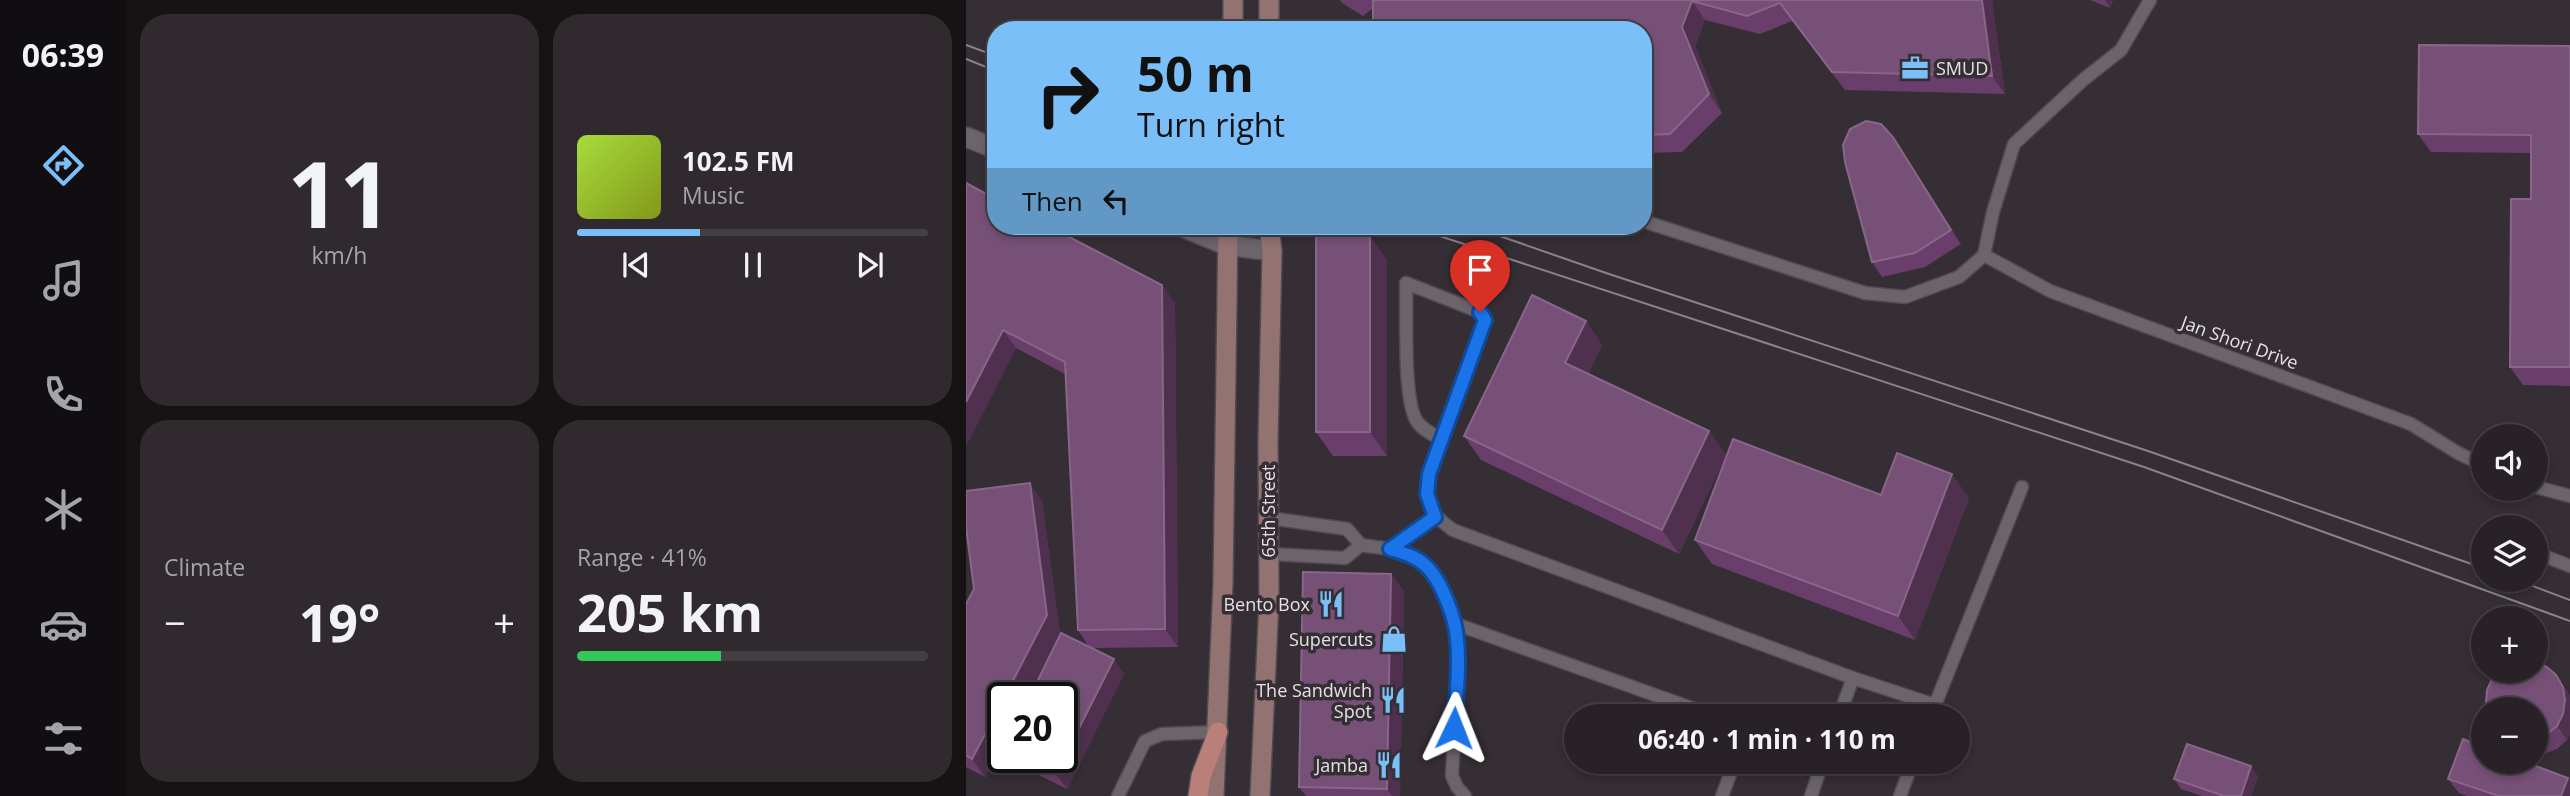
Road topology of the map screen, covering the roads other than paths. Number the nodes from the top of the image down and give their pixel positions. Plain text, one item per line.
1 (1233, 0) edge
2 (1269, 0) edge
3 (2150, 0) edge
4 (1233, 21) edge
5 (1269, 21) edge
6 (966, 136) edge
7 (987, 145) edge
8 (1652, 224) edge
9 (1227, 235) edge
10 (1270, 235) edge
11 (1272, 251) junction
12 (1984, 255) junction
13 (1441, 439) junction
14 (2471, 459) edge
15 (2022, 487) dead end
16 (2548, 490) edge
17 (2570, 496) edge
18 (1435, 517) junction
19 (1269, 518) junction
20 (1361, 545) junction
21 (1390, 549) junction
22 (1268, 554) junction
23 (2548, 558) edge
24 (2570, 566) edge
25 (1453, 623) junction
26 (1853, 678) junction
27 (1680, 704) edge
28 (1843, 704) edge
29 (1918, 704) edge
30 (1935, 704) edge
31 (1218, 732) junction
32 (1730, 774) edge
33 (1819, 774) edge
34 (1908, 774) edge
35 (1118, 796) edge
36 (1198, 796) edge
37 (1214, 796) edge
38 (1260, 796) edge
39 (1465, 796) edge
40 (1721, 796) edge
41 (1811, 796) edge
42 (1900, 796) edge

1 - 4 main road
2 - 5 main road
3 - 12 lane
6 - 7 street
8 - 12 lane
9 - 11 street
9 - 31 main road
10 - 11 main road, 65th Street
11 - 19 main road, 65th Street
12 - 14 lane, Jan Shori Drive
13 - 13 lane
13 - 18 lane
15 - 30 lane
16 - 17 lane
18 - 21 lane
18 - 26 lane
19 - 20 lane
19 - 22 main road, 65th Street
20 - 21 lane
20 - 22 lane
21 - 25 lane
22 - 38 main road, 65th Street
23 - 24 lane
25 - 27 lane
25 - 39 lane
26 - 28 lane
26 - 29 lane
31 - 35 lane
31 - 36 main road
31 - 37 main road
32 - 40 lane
33 - 41 lane
34 - 42 lane

